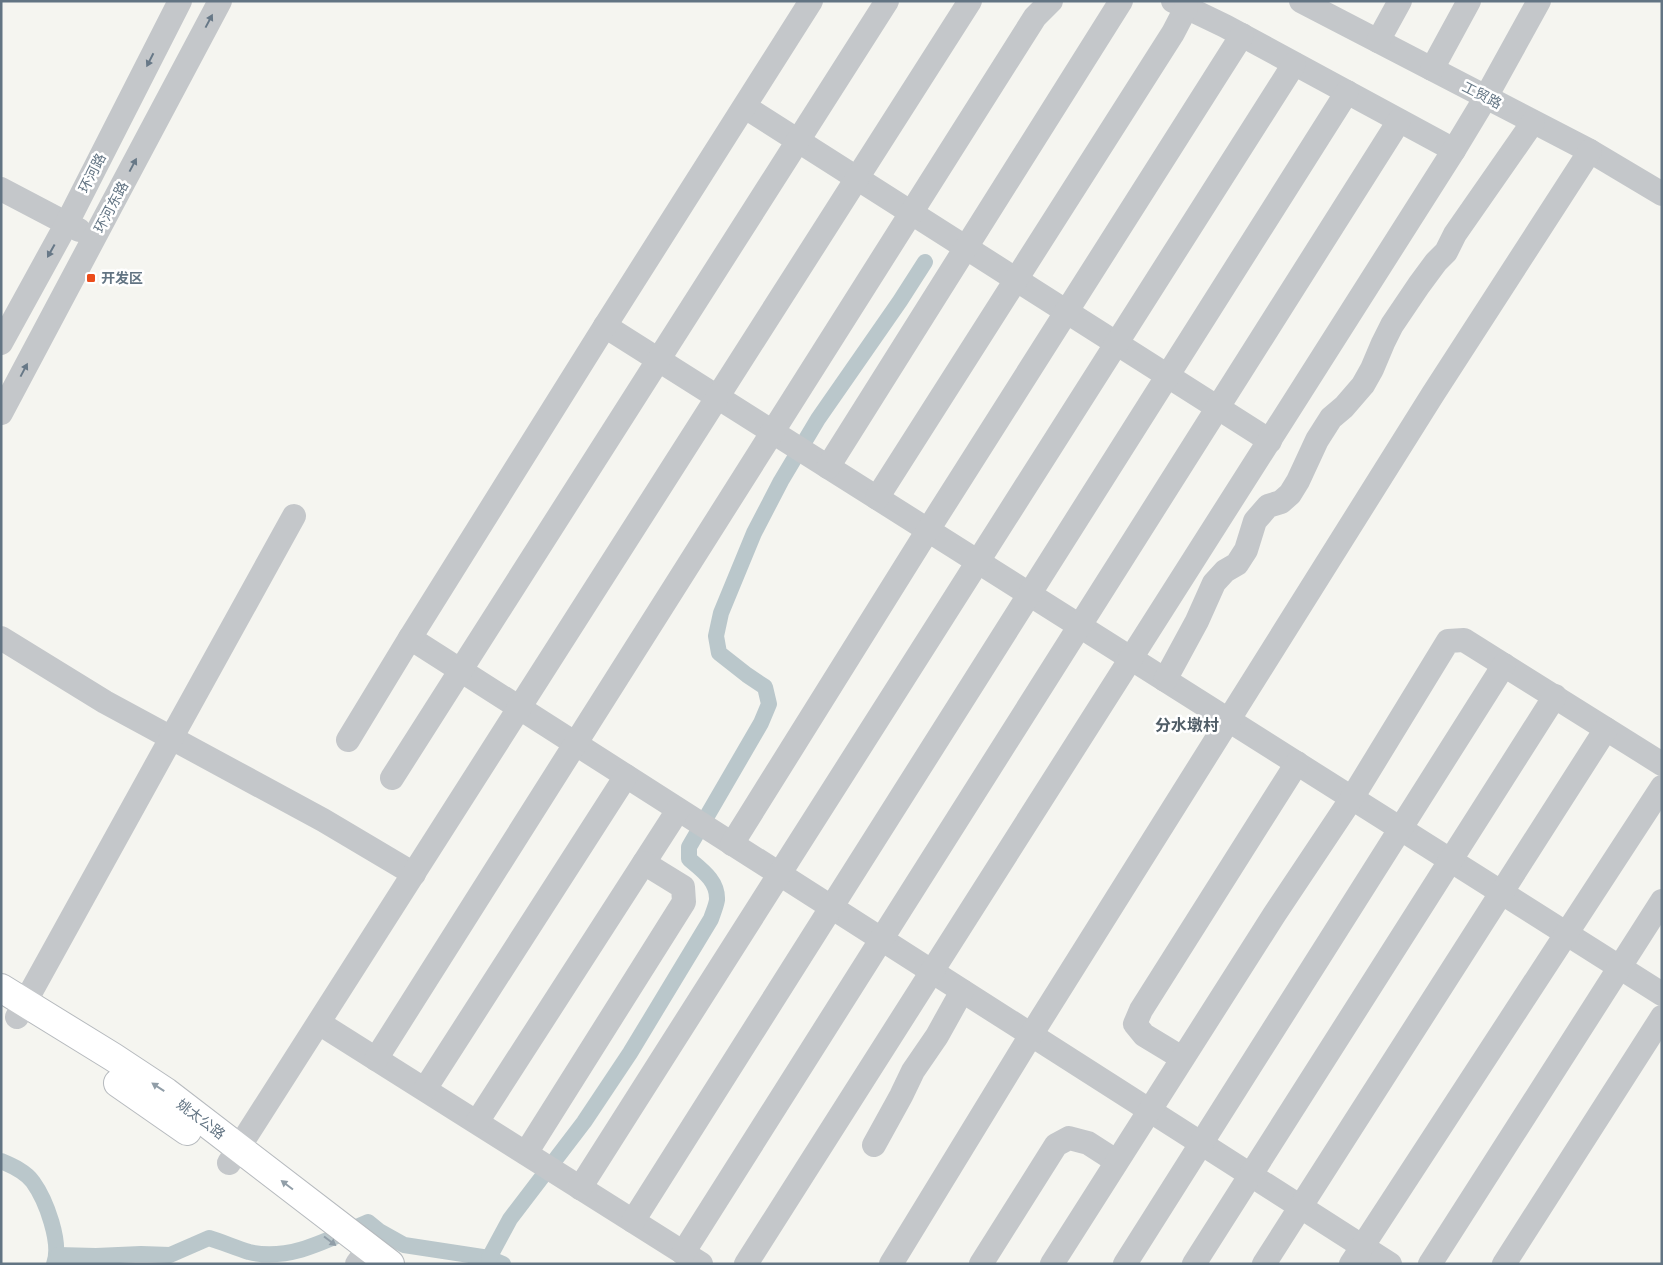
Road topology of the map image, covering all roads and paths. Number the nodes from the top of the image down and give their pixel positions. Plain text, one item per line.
1 (180, 1) edge
2 (220, 1) edge
3 (811, 1) edge
4 (887, 1) edge
5 (970, 1) edge
6 (1051, 1) edge
7 (1122, 1) edge
8 (1301, 1) edge
9 (1400, 1) edge
10 (1469, 1) edge
11 (1539, 1) edge
12 (1180, 4) edge
13 (1326, 7) edge
14 (1242, 35) junction
15 (1378, 41) junction
16 (1294, 64) junction
17 (1432, 69) junction
18 (1347, 92) junction
19 (1486, 97) junction
20 (745, 107) junction
21 (1399, 121) junction
22 (1533, 122) junction
23 (798, 140) junction
24 (1454, 150) junction
25 (1590, 151) junction
26 (857, 178) junction
27 (1, 189) edge
28 (1662, 194) edge
29 (911, 213) junction
30 (67, 223) junction
31 (94, 238) junction
32 (966, 248) junction
33 (1016, 280) junction
34 (1067, 312) junction
35 (605, 326) junction
36 (1, 343) edge
37 (1117, 344) junction
38 (658, 360) junction
39 (1167, 376) junction
40 (718, 397) junction
41 (1217, 408) junction
42 (1, 413) edge
43 (779, 436) junction
44 (1270, 441) junction
45 (823, 463) junction
46 (877, 498) junction
47 (294, 516) dead end
48 (928, 530) junction
49 (978, 562) junction
50 (1029, 594) junction
51 (1079, 626) junction
52 (1, 638) edge
53 (410, 638) junction
54 (1132, 659) junction
55 (1504, 665) junction
56 (460, 670) junction
57 (1165, 680) junction
58 (1555, 696) junction
59 (520, 708) junction
60 (1229, 720) junction
61 (1606, 729) junction
62 (172, 738) junction
63 (348, 740) dead end
64 (575, 744) junction
65 (1297, 763) junction
66 (1662, 764) edge
67 (626, 776) junction
68 (392, 778) dead end
69 (1662, 787) edge
70 (1352, 798) junction
71 (682, 812) junction
72 (1400, 829) junction
73 (724, 838) junction
74 (1450, 860) junction
75 (644, 863) junction
76 (414, 874) junction
77 (780, 875) junction
78 (1502, 893) junction
79 (1662, 901) edge
80 (831, 907) junction
81 (1566, 933) junction
82 (881, 939) junction
83 (1619, 967) junction
84 (932, 972) junction
85 (1, 988) edge
86 (962, 991) junction
87 (1662, 994) edge
88 (14, 1009) edge
89 (1662, 1017) edge
90 (319, 1023) junction
91 (1031, 1035) junction
92 (1182, 1058) junction
93 (376, 1059) junction
94 (425, 1090) junction
95 (1149, 1110) junction
96 (477, 1122) junction
97 (1201, 1143) junction
98 (874, 1145) dead end
99 (234, 1156) junction
100 (532, 1157) junction
101 (1116, 1161) junction
102 (1250, 1175) junction
103 (573, 1183) junction
104 (1300, 1206) junction
105 (632, 1221) junction
106 (1357, 1255) edge
107 (692, 1258) edge
108 (361, 1259) edge
109 (390, 1264) edge
110 (746, 1264) edge
111 (891, 1264) edge
112 (981, 1264) edge
113 (1052, 1264) edge
114 (1125, 1264) edge
115 (1194, 1264) edge
116 (1264, 1264) edge
117 (1390, 1264) edge
118 (1430, 1264) edge
119 (1504, 1264) edge

1 -> 30 street, 环河路
31 -> 2 street, 环河东路
3 - 20 street
4 - 23 street
5 - 26 street
6 - 29 street
7 - 32 street
8 - 13 street, 工贸路
9 - 15 street
10 - 17 street
11 - 19 street
12 - 14 street
12 - 33 street
13 - 15 street, 工贸路
14 - 16 street
14 - 34 street
15 - 17 street, 工贸路
16 - 18 street
16 - 37 street
17 - 19 street, 工贸路
18 - 21 street
18 - 39 street
19 - 22 street, 工贸路
19 - 24 street
20 - 23 street
20 - 35 street
21 - 24 street
21 - 41 street
22 - 25 street, 工贸路
22 - 57 street
23 - 26 street
23 - 38 street
24 - 44 street
25 - 28 street, 工贸路
25 - 60 street
26 - 29 street
26 - 40 street
27 - 30 street
29 - 32 street
29 - 43 street
30 - 31 street
30 -> 36 street, 环河路
42 -> 31 street, 环河东路
32 - 33 street
32 - 45 street
33 - 34 street
33 - 46 street
34 - 37 street
34 - 48 street
35 - 38 street
35 - 53 street
37 - 39 street
37 - 49 street
38 - 40 street
38 - 56 street
39 - 41 street
39 - 50 street
40 - 43 street
40 - 59 street
41 - 44 street
41 - 51 street
43 - 45 street
43 - 64 street
44 - 54 street
45 - 46 street
46 - 48 street
47 - 62 street
48 - 49 street
48 - 73 street
49 - 50 street
49 - 77 street
50 - 51 street
50 - 80 street
51 - 54 street
51 - 82 street
52 - 62 street
53 - 56 street
53 - 63 street
54 - 57 street
54 - 84 street
55 - 58 street
55 - 70 street
55 - 72 street
56 - 59 street
56 - 68 street
57 - 60 street
58 - 61 street
58 - 74 street
59 - 64 street
59 - 76 street
60 - 65 street
60 - 91 street
61 - 66 street
61 - 78 street
62 - 76 street
62 - 88 street
64 - 67 street
64 - 93 street
65 - 70 street
65 - 92 street
67 - 71 street
67 - 94 street
69 - 81 street
70 - 72 street
70 - 92 street
71 - 73 street
71 - 75 street
72 - 74 street
72 - 97 street
73 - 77 street
74 - 78 street
74 - 102 street
75 - 96 street
75 - 100 street
76 - 90 street
77 - 80 street
77 - 103 street
78 - 81 street
78 - 104 street
79 - 83 street
80 - 82 street
80 - 105 street
81 - 83 street
81 - 106 street
82 - 84 street
82 - 107 street
83 - 87 street
83 - 118 street
84 - 86 street
84 - 110 street
85 - 88 main road, 姚太公路
86 - 91 street
86 - 98 street
88 - 99 main road, 姚太公路
89 - 119 street
90 - 93 street
90 - 99 street
91 - 95 street
91 - 111 street
92 - 95 street
93 - 94 street
94 - 96 street
95 - 97 street
95 - 101 street
96 - 100 street
97 - 102 street
97 - 114 street
99 - 108 main road, 姚太公路
100 - 103 street
101 - 112 street
101 - 113 street
102 - 104 street
102 - 115 street
103 - 105 street
104 - 106 street
104 - 116 street
105 - 107 street
106 - 117 street
108 - 109 main road, 姚太公路

